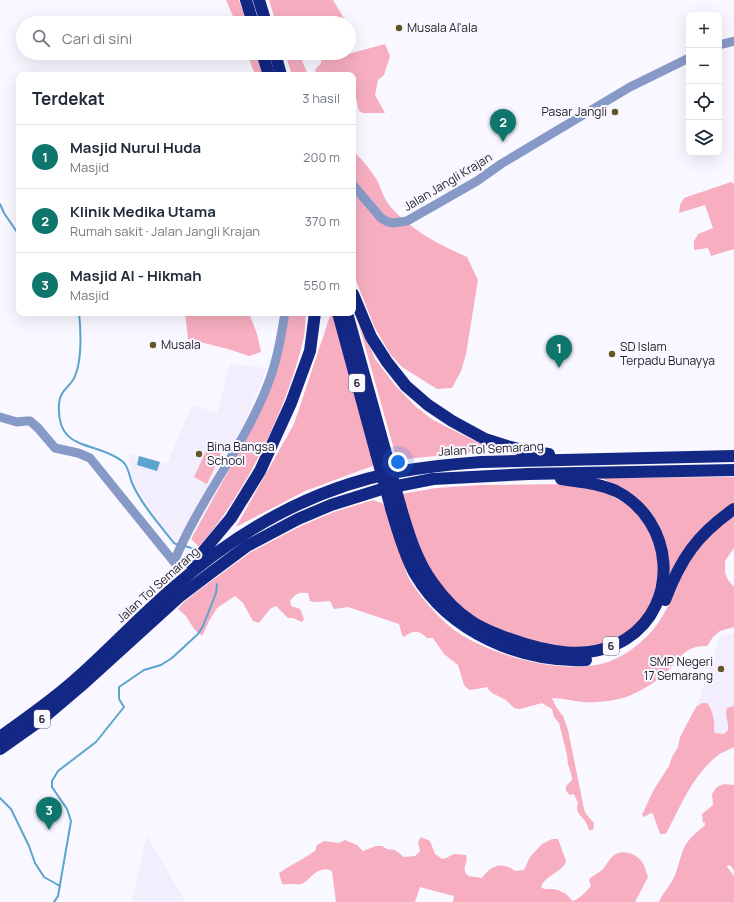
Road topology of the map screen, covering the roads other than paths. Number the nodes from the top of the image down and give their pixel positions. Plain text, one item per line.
1 (246, 0) edge
2 (259, 0) edge
3 (251, 16) edge
4 (264, 16) edge
5 (734, 41) edge
6 (722, 44) edge
7 (686, 59) edge
8 (264, 60) edge
9 (277, 60) edge
10 (268, 72) edge
11 (280, 72) edge
12 (356, 189) edge
13 (356, 301) edge
14 (284, 316) edge
15 (315, 316) edge
16 (339, 316) edge
17 (348, 316) edge
18 (0, 417) edge
19 (381, 452) junction
20 (734, 456) edge
21 (629, 459) junction
22 (734, 470) edge
23 (528, 474) junction
24 (396, 507) junction
25 (734, 509) edge
26 (173, 587) junction
27 (0, 737) edge
28 (0, 749) edge

1 - 3 highway
2 - 4 highway
5 - 6 street
7 - 12 street, Jalan Jangli Krajan
8 - 10 highway
9 - 11 highway
13 - 21 highway, 6
14 - 18 street
15 - 26 highway, 6
16 - 19 highway, 6
17 - 19 highway, 6
19 - 24 highway, 6, bridge
20 - 21 highway, Jalan Tol Semarang / 6
21 - 26 highway, Jalan Tol Semarang / 6
22 - 23 highway, Jalan Tol Semarang / 6
23 - 24 highway, 6
23 - 28 highway, Jalan Tol Semarang / 6
24 - 25 highway, 6
26 - 27 highway, Jalan Tol Semarang / 6

